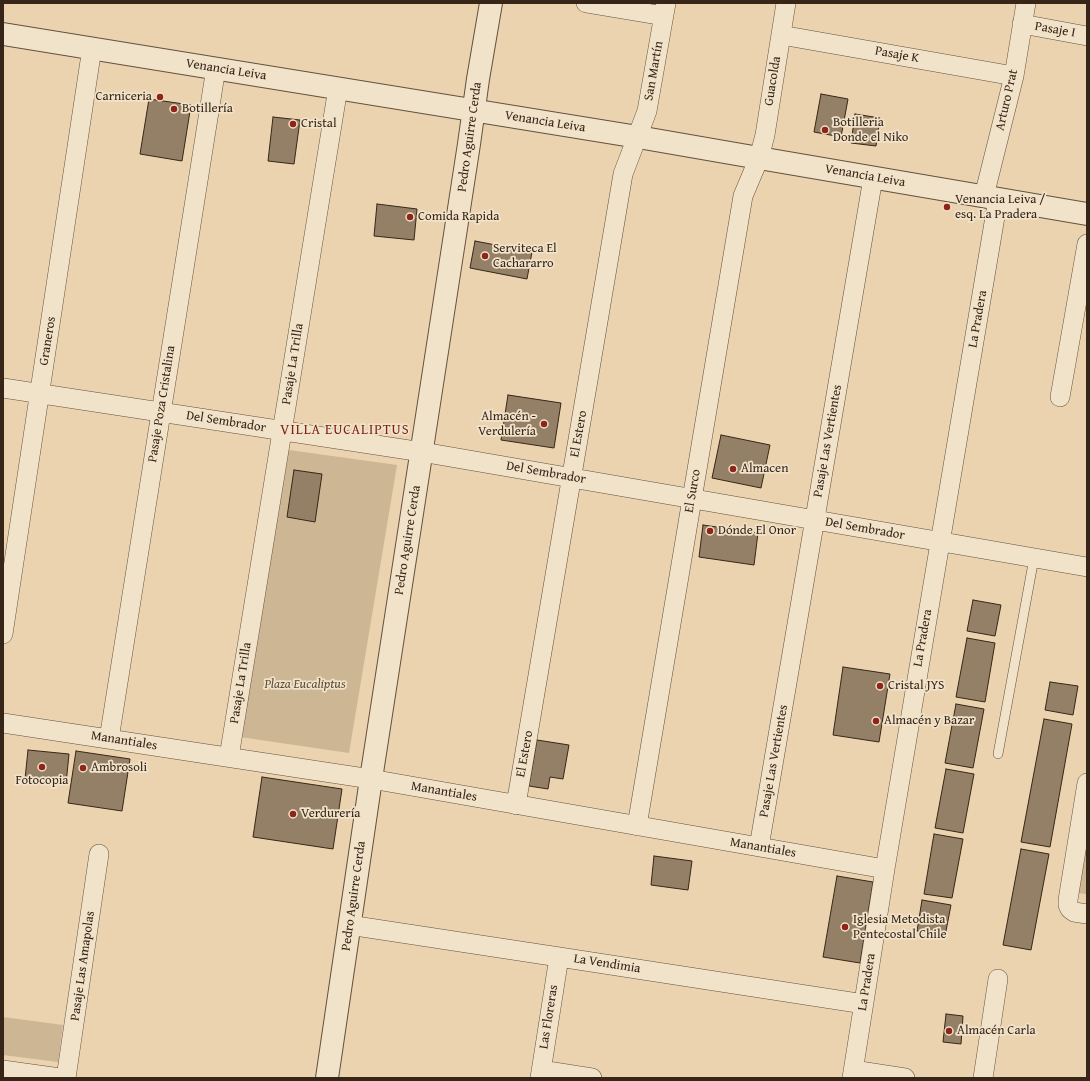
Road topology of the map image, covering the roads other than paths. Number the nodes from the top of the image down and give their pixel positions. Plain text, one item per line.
1 (491, 3) edge
2 (586, 3) edge
3 (786, 3) edge
4 (1026, 3) edge
5 (665, 10) edge
6 (1022, 24) junction
7 (3, 34) edge
8 (781, 35) junction
9 (1087, 36) edge
10 (92, 48) junction
11 (216, 68) junction
12 (1014, 76) junction
13 (338, 88) junction
14 (474, 111) junction
15 (638, 137) junction
16 (759, 158) junction
17 (873, 178) junction
18 (991, 198) junction
19 (1087, 214) edge
20 (1087, 244) edge
21 (3, 388) edge
22 (40, 393) junction
23 (1060, 397) dead end
24 (161, 412) junction
25 (282, 431) junction
26 (422, 452) junction
27 (572, 478) junction
28 (692, 499) junction
29 (815, 520) junction
30 (940, 542) junction
31 (1034, 558) junction
32 (1087, 567) edge
33 (3, 634) edge
34 (3, 723) edge
35 (108, 739) junction
36 (998, 754) dead end
37 (229, 757) junction
38 (371, 779) junction
39 (1087, 783) edge
40 (516, 805) junction
41 (637, 826) junction
42 (759, 847) junction
43 (99, 854) dead end
44 (884, 869) junction
45 (1087, 914) edge
46 (350, 925) junction
47 (559, 957) junction
48 (998, 979) dead end
49 (864, 1004) junction
50 (3, 1070) edge
51 (540, 1074) edge
52 (853, 1074) edge
53 (60, 1078) edge
54 (66, 1078) edge
55 (327, 1078) edge
56 (592, 1078) edge
57 (905, 1078) edge
58 (983, 1078) edge

1 - 14 street, Pedro Aguirre Cerda
2 - 5 street
3 - 8 street, Guacolda
4 - 6 street, Arturo Prat
5 - 15 street, San Martín
6 - 9 street, Pasaje I
6 - 12 street, Arturo Prat
7 - 10 street, Venancia Leiva
8 - 12 street, Pasaje K
8 - 16 street, Guacolda
10 - 11 street, Venancia Leiva
10 - 22 street, Graneros
11 - 13 street, Venancia Leiva
11 - 24 street, Pasaje Poza Cristalina
12 - 18 street, Arturo Prat
13 - 14 street, Venancia Leiva
13 - 25 street, Pasaje La Trilla
14 - 15 street, Venancia Leiva
14 - 26 street, Pedro Aguirre Cerda
15 - 16 street, Venancia Leiva
15 - 27 street, El Estero
16 - 17 street, Venancia Leiva
16 - 28 street, El Surco
17 - 18 street, Venancia Leiva
17 - 29 street, Pasaje Las Vertientes
18 - 19 street, Venancia Leiva
18 - 30 street, La Pradera
20 - 23 street
21 - 22 street, Del Sembrador
22 - 24 street, Del Sembrador
22 - 33 street, Graneros
24 - 25 street, Del Sembrador
24 - 35 street, Pasaje Poza Cristalina
25 - 26 street, Del Sembrador
25 - 37 street, Pasaje La Trilla
26 - 27 street, Del Sembrador
26 - 38 street, Pedro Aguirre Cerda
27 - 28 street, Del Sembrador
27 - 40 street, El Estero
28 - 29 street, Del Sembrador
28 - 41 street, El Surco
29 - 30 street, Del Sembrador
29 - 42 street, Pasaje Las Vertientes
30 - 31 street, Del Sembrador
30 - 44 street, La Pradera
31 - 32 street, Del Sembrador
31 - 36 lane
34 - 35 street, Manantiales
35 - 37 street, Manantiales
37 - 38 street, Manantiales
38 - 40 street, Manantiales
38 - 46 street, Pedro Aguirre Cerda
39 - 45 street
40 - 41 street, Manantiales
41 - 42 street, Manantiales
42 - 44 street, Manantiales
43 - 54 street, Pasaje Las Amapolas
44 - 49 street, La Pradera
46 - 47 street, La Vendimia
46 - 55 street, Pedro Aguirre Cerda
47 - 49 street, La Vendimia
47 - 51 street, Las Floreras
48 - 58 street
49 - 52 street, La Pradera
50 - 53 street
51 - 56 street
52 - 57 street

